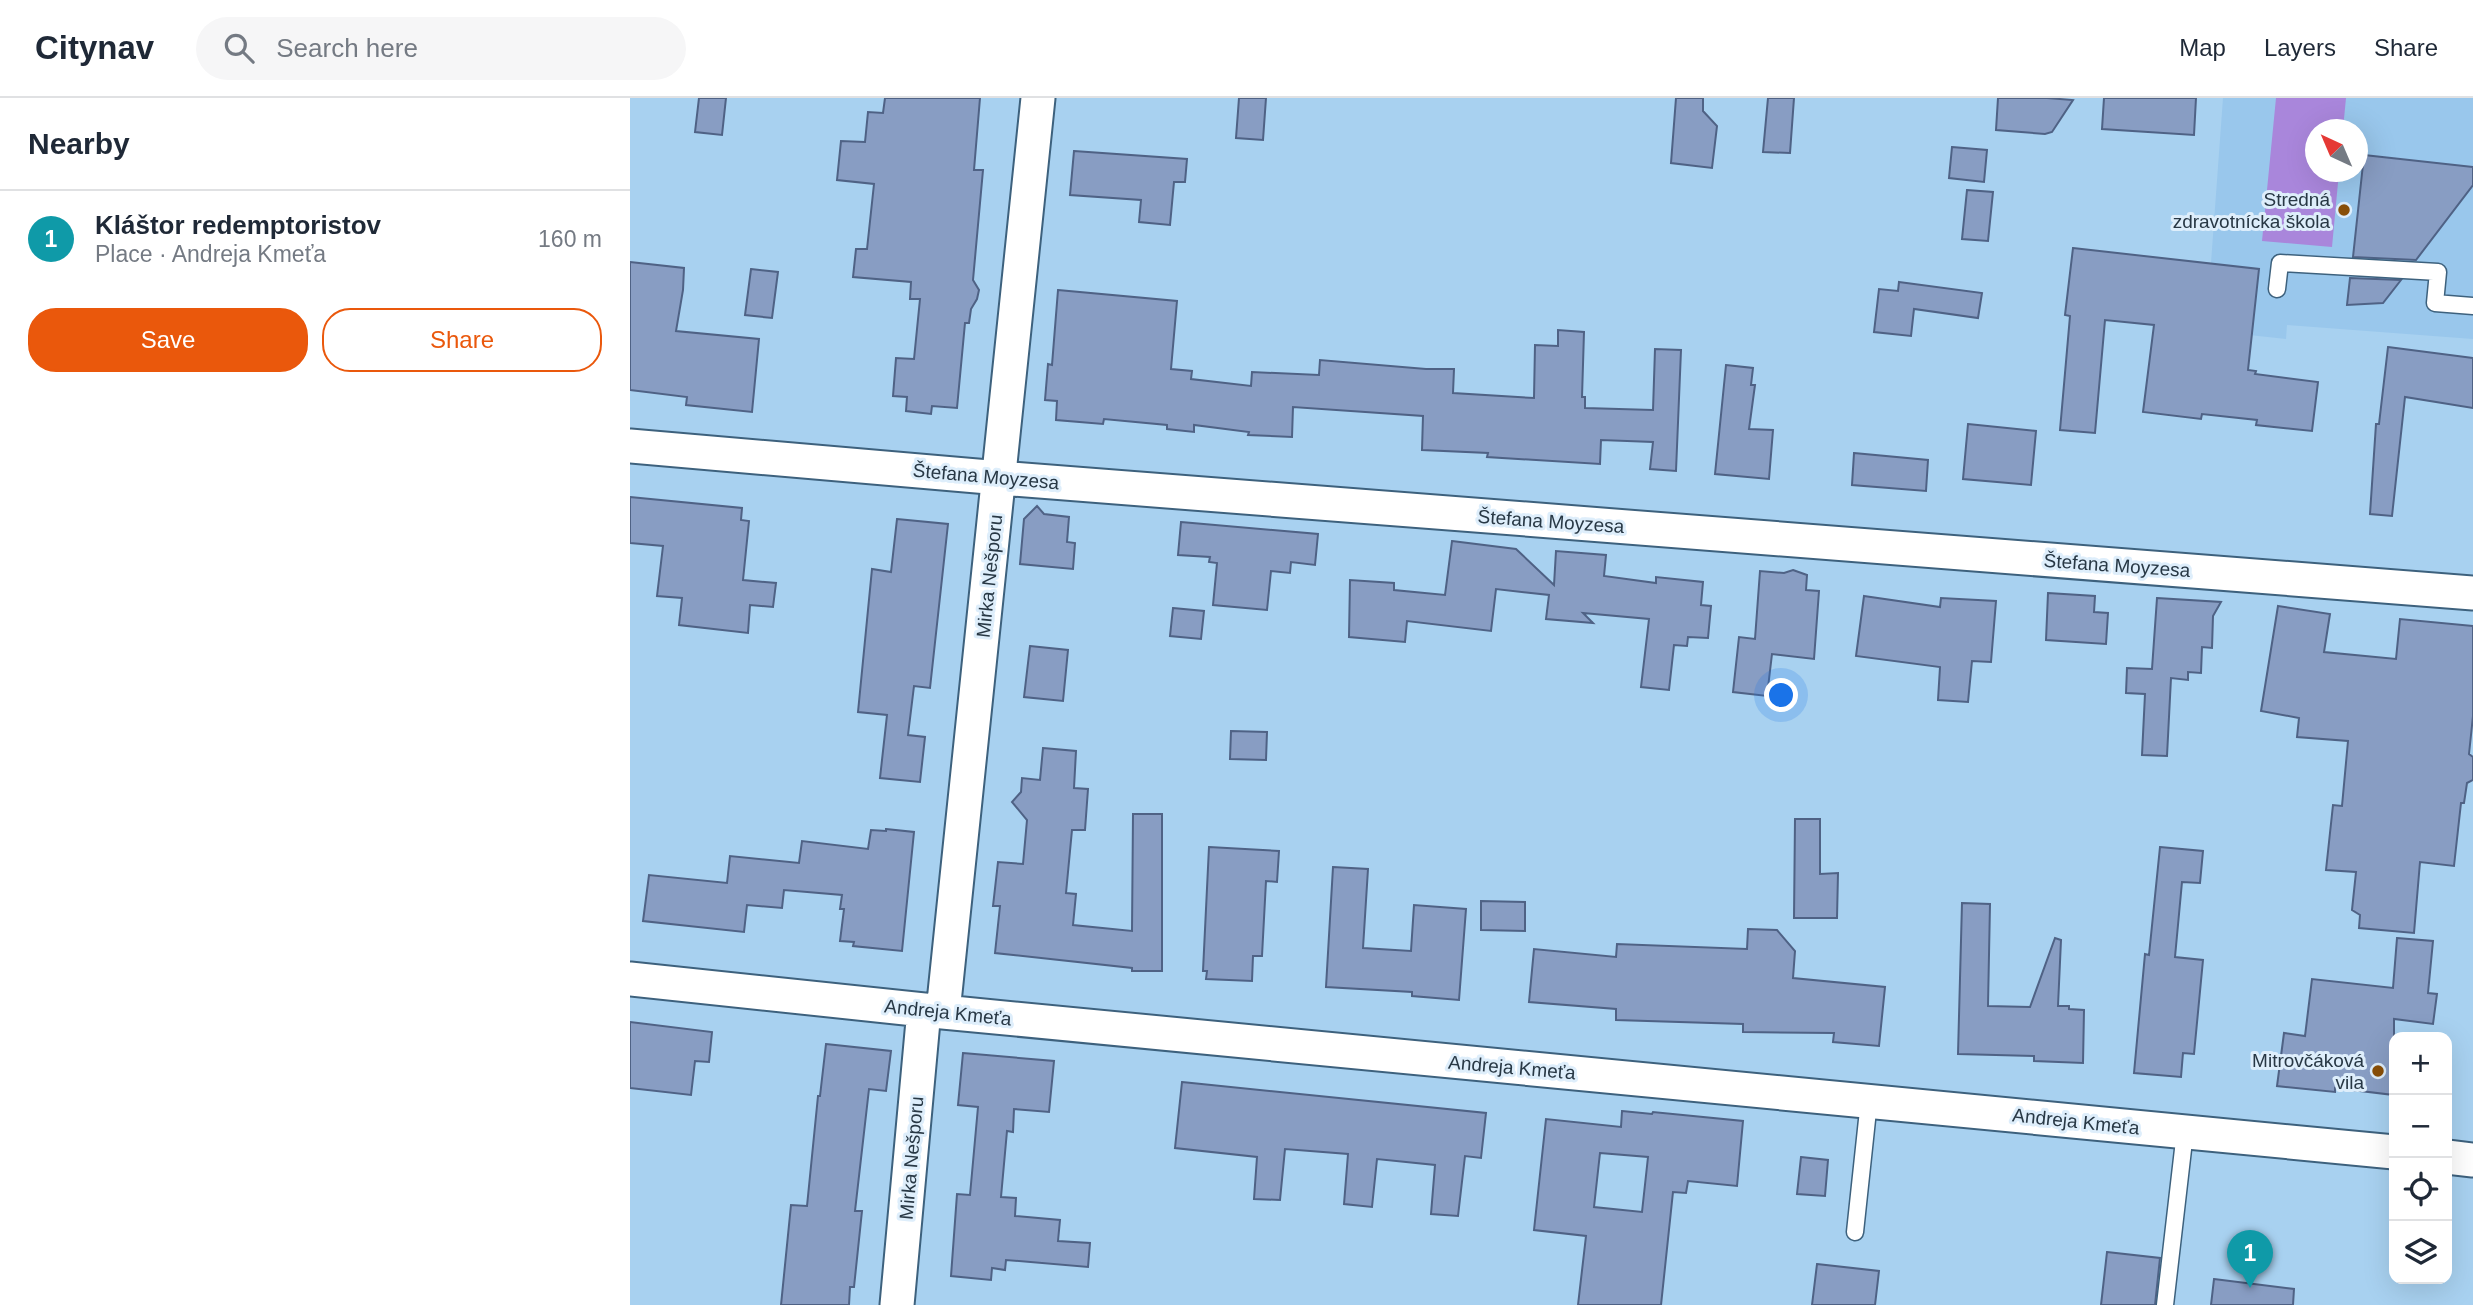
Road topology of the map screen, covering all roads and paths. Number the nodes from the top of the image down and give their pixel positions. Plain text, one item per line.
1 (1038, 98) edge
2 (2277, 289) dead end
3 (2473, 306) edge
4 (630, 446) edge
5 (1000, 478) junction
6 (2473, 593) edge
7 (630, 979) edge
8 (933, 1011) junction
9 (1868, 1101) junction
10 (2185, 1132) junction
11 (2389, 1152) edge
12 (2452, 1158) edge
13 (2473, 1160) edge
14 (1855, 1232) dead end
15 (897, 1305) edge
16 (2165, 1305) edge

1 - 5 street, Mirka Nešporu
2 - 3 lane
4 - 5 street, Štefana Moyzesa
5 - 6 street, Štefana Moyzesa
5 - 8 street, Mirka Nešporu
7 - 8 street, Andreja Kmeťa
8 - 9 street, Andreja Kmeťa
8 - 15 street, Mirka Nešporu
9 - 10 street, Andreja Kmeťa
9 - 14 lane
10 - 11 street, Andreja Kmeťa
10 - 16 lane
12 - 13 street

